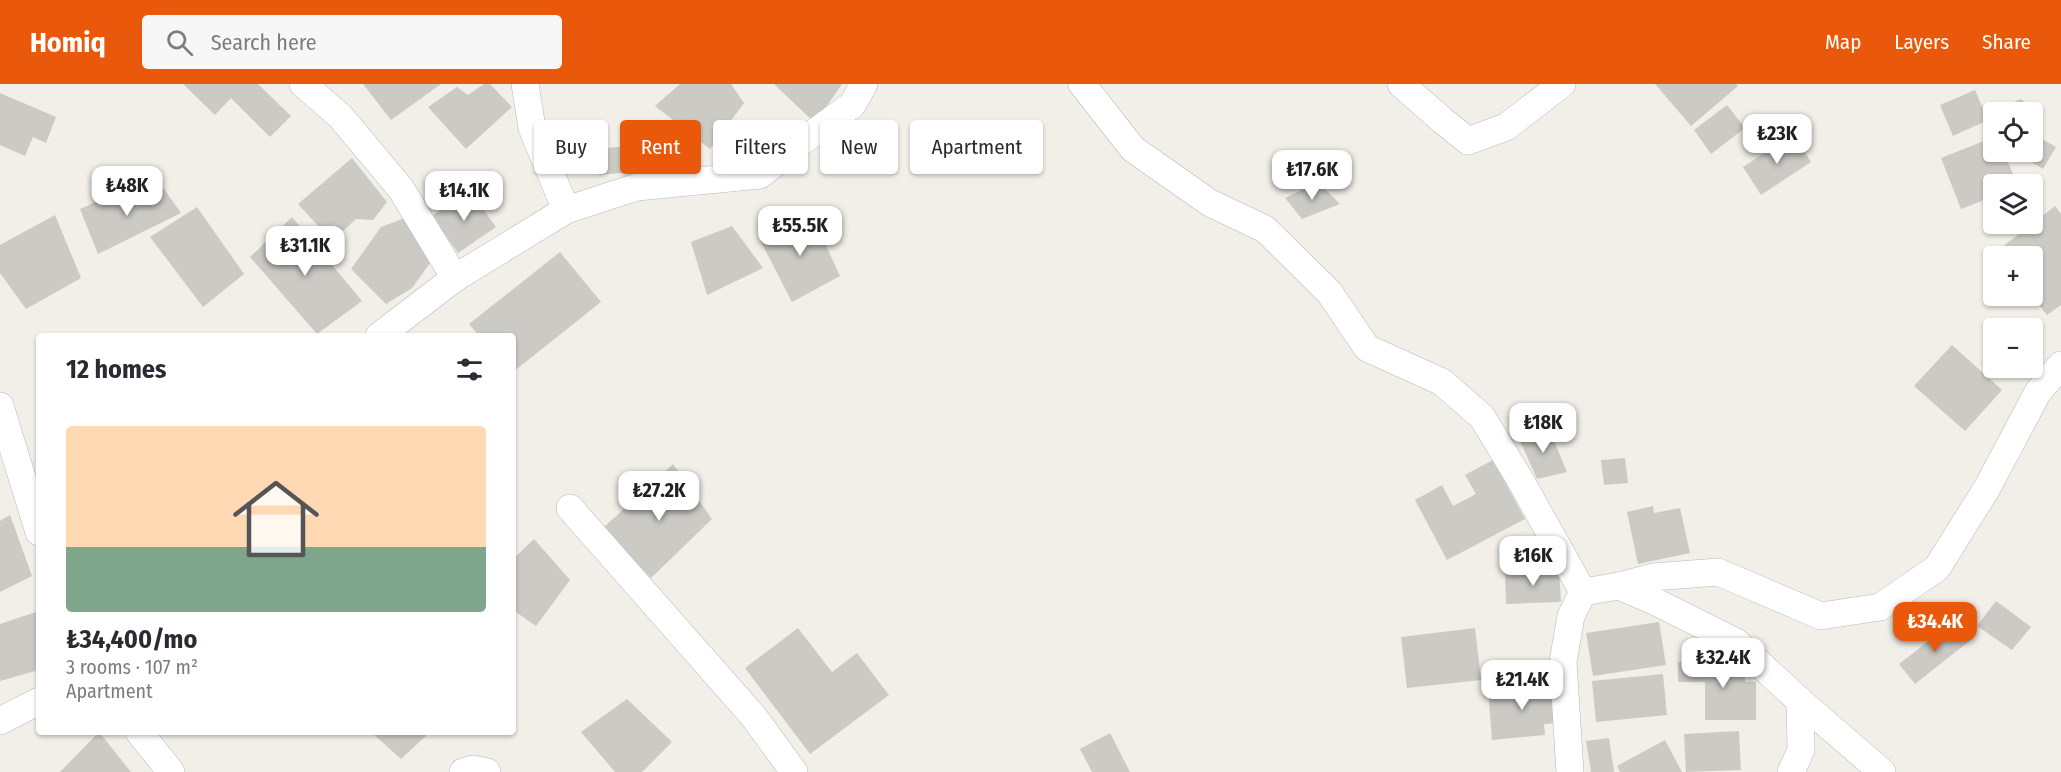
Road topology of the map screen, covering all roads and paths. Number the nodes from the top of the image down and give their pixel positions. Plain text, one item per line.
1 (303, 84) edge
2 (525, 84) edge
3 (864, 84) edge
4 (1082, 84) edge
5 (1401, 84) edge
6 (1562, 84) edge
7 (566, 210) junction
8 (455, 278) junction
9 (383, 333) edge
10 (2061, 365) edge
11 (0, 406) edge
12 (570, 508) dead end
13 (36, 522) edge
14 (1618, 586) junction
15 (1583, 592) junction
16 (1800, 701) junction
17 (36, 703) edge
18 (0, 721) edge
19 (141, 735) edge
20 (171, 772) edge
21 (462, 772) edge
22 (487, 772) edge
23 (794, 772) edge
24 (1570, 772) edge
25 (1791, 772) edge
26 (1882, 772) edge

1 - 8 street
2 - 7 street
3 - 7 street
4 - 15 street
5 - 6 street
7 - 8 street
8 - 9 street
10 - 14 street
11 - 13 street
12 - 23 street
14 - 15 street
14 - 16 street
15 - 24 street
16 - 25 street
16 - 26 street
17 - 18 street
19 - 20 street
21 - 22 street

